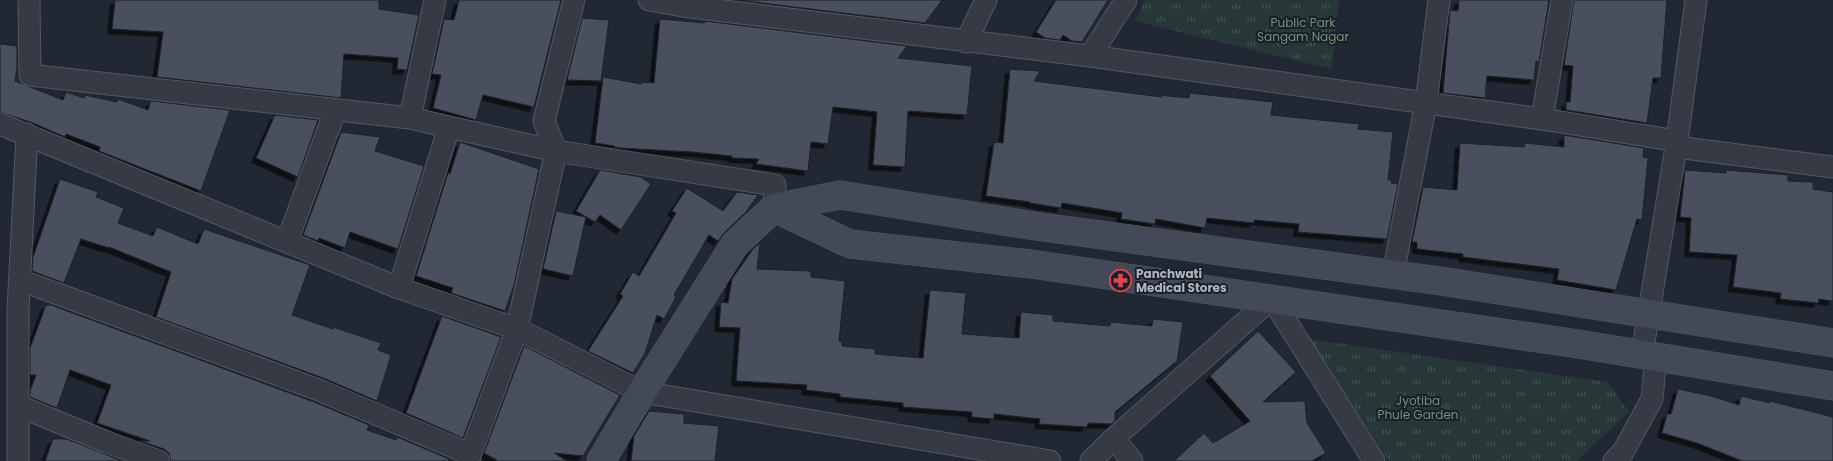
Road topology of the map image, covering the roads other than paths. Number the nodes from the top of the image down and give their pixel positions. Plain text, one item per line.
1 (29, 0) edge
2 (435, 0) edge
3 (574, 0) edge
4 (649, 0) edge
5 (986, 0) edge
6 (1126, 0) edge
7 (1439, 0) edge
8 (1562, 0) edge
9 (1696, 0) edge
10 (684, 3) edge
11 (966, 42) junction
12 (1090, 56) junction
13 (1426, 103) junction
14 (335, 111) junction
15 (410, 118) junction
16 (1542, 119) junction
17 (0, 124) edge
18 (449, 127) junction
19 (27, 134) junction
20 (1676, 144) junction
21 (556, 151) junction
22 (1833, 167) edge
23 (774, 208) junction
24 (287, 242) junction
25 (1393, 274) junction
26 (20, 280) junction
27 (399, 288) junction
28 (1271, 299) junction
29 (1649, 314) junction
30 (516, 329) junction
31 (1833, 343) edge
32 (1649, 355) junction
33 (1833, 386) edge
34 (642, 392) junction
35 (19, 406) junction
36 (1114, 438) junction
37 (106, 452) edge
38 (469, 457) edge
39 (18, 461) edge
40 (158, 461) edge
41 (601, 461) edge
42 (1050, 461) edge
43 (1091, 461) edge
44 (1132, 461) edge
45 (1374, 461) edge
46 (1614, 461) edge

1 - 14 street
2 - 15 street
3 - 21 street
4 - 10 street
5 - 11 street
6 - 12 street
7 - 13 street
8 - 16 street
9 - 20 street
10 - 11 street
11 - 12 street
12 - 13 street
13 - 16 street
13 - 25 street
14 - 15 street
14 - 24 street
15 - 18 street
16 - 20 street
17 - 19 street
18 - 21 street
18 - 27 street
19 - 24 street
19 - 26 street
20 - 22 street
20 - 29 street
21 - 23 street
21 - 30 street
23 - 25 street
23 - 28 street
23 - 34 street
24 - 27 street
25 - 29 street
26 - 35 street
26 - 38 street
27 - 30 street
28 - 32 street
28 - 36 street
28 - 45 street
29 - 31 street
29 - 32 street
30 - 34 street
30 - 38 street
32 - 33 street
32 - 46 street
34 - 41 street
34 - 42 street
35 - 37 street
35 - 39 street
36 - 43 street
36 - 44 street
37 - 40 street

